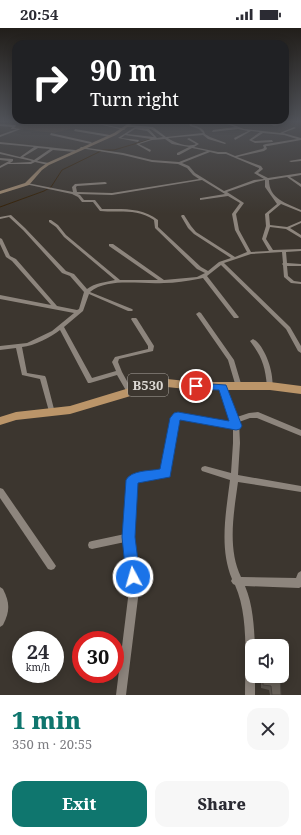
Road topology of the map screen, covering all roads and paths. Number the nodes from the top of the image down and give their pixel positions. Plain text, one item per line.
1 (29, 152) edge
2 (46, 152) edge
3 (73, 152) edge
4 (109, 152) edge
5 (182, 152) edge
6 (207, 152) edge
7 (215, 152) edge
8 (254, 152) edge
9 (0, 153) edge
10 (178, 154) dead end
11 (236, 156) junction
12 (21, 157) junction
13 (0, 159) edge
14 (34, 160) junction
15 (301, 160) edge
16 (291, 161) dead end
17 (8, 163) junction
18 (48, 164) junction
19 (179, 164) junction
20 (0, 167) edge
21 (301, 174) edge
22 (287, 176) junction
23 (204, 179) junction
24 (267, 179) junction
25 (105, 183) dead end
26 (26, 184) junction
27 (301, 186) edge
28 (224, 192) junction
29 (0, 193) edge
30 (73, 193) junction
31 (229, 195) junction
32 (201, 199) dead end
33 (277, 200) junction
34 (301, 211) edge
35 (183, 216) dead end
36 (0, 218) edge
37 (50, 221) dead end
38 (301, 222) edge
39 (268, 226) junction
40 (287, 228) junction
41 (301, 237) edge
42 (0, 239) edge
43 (111, 245) dead end
44 (301, 250) edge
45 (271, 251) junction
46 (284, 251) junction
47 (293, 251) junction
48 (250, 253) junction
49 (301, 253) edge
50 (0, 257) edge
51 (8, 257) junction
52 (234, 258) junction
53 (221, 263) junction
54 (284, 264) junction
55 (301, 265) edge
56 (206, 275) junction
57 (119, 282) junction
58 (163, 282) junction
59 (301, 283) edge
60 (87, 292) junction
61 (0, 298) edge
62 (56, 308) junction
63 (130, 310) dead end
64 (78, 312) junction
65 (199, 314) dead end
66 (236, 317) dead end
67 (134, 319) dead end
68 (61, 326) junction
69 (253, 341) dead end
70 (19, 346) junction
71 (0, 348) edge
72 (301, 352) edge
73 (119, 372) junction
74 (270, 386) junction
75 (222, 387) junction
76 (239, 387) junction
77 (301, 390) edge
78 (130, 392) junction
79 (52, 413) junction
80 (0, 421) edge
81 (236, 424) junction
82 (301, 433) edge
83 (206, 469) dead end
84 (235, 478) junction
85 (301, 489) edge
86 (0, 491) edge
87 (129, 537) junction
88 (92, 545) dead end
89 (51, 566) dead end
90 (301, 576) edge
91 (236, 580) junction
92 (0, 592) edge
93 (0, 622) edge
94 (122, 695) edge
95 (250, 695) edge

1 - 12 street
2 - 14 street
3 - 18 main road
4 - 19 street
5 - 10 street
6 - 19 street
7 - 11 street
8 - 11 street
9 - 12 street
11 - 24 street
12 - 14 street
13 - 17 street
14 - 17 street
14 - 18 street
15 - 16 street
17 - 20 street
18 - 26 main road
19 - 23 street
21 - 22 street
22 - 24 street
22 - 27 street
23 - 28 street
23 - 30 street
24 - 28 street
24 - 33 street
25 - 30 street
26 - 29 main road
26 - 30 street
28 - 31 street
30 - 56 street
31 - 32 street
31 - 48 street
33 - 34 street
33 - 39 street
35 - 52 street
36 - 60 street
37 - 57 street
38 - 40 street
39 - 40 street
39 - 45 street
40 - 41 street
42 - 51 street
43 - 58 street
44 - 47 street
45 - 46 street
45 - 48 street
46 - 47 street
46 - 54 street
47 - 49 street
48 - 52 street
50 - 51 street
51 - 62 street
52 - 53 street
53 - 56 street
53 - 72 street
54 - 55 street
54 - 59 street
56 - 58 street
56 - 66 street
57 - 58 street
57 - 60 street
60 - 63 street
60 - 64 street
61 - 62 street
62 - 64 street
64 - 68 street
65 - 76 street
67 - 73 street
68 - 70 street
68 - 73 street
69 - 74 street
70 - 71 street
70 - 79 street
73 - 78 street
74 - 76 main road, B530
74 - 77 main road, B530
75 - 76 main road, B530
75 - 78 main road, B530
75 - 81 street
78 - 79 main road, B530
79 - 80 main road, B530
81 - 82 street
81 - 84 street
81 - 87 street
83 - 84 street
84 - 85 street
84 - 91 street
86 - 89 street
87 - 88 street
87 - 94 street
90 - 91 street
91 - 95 street
92 - 93 street

